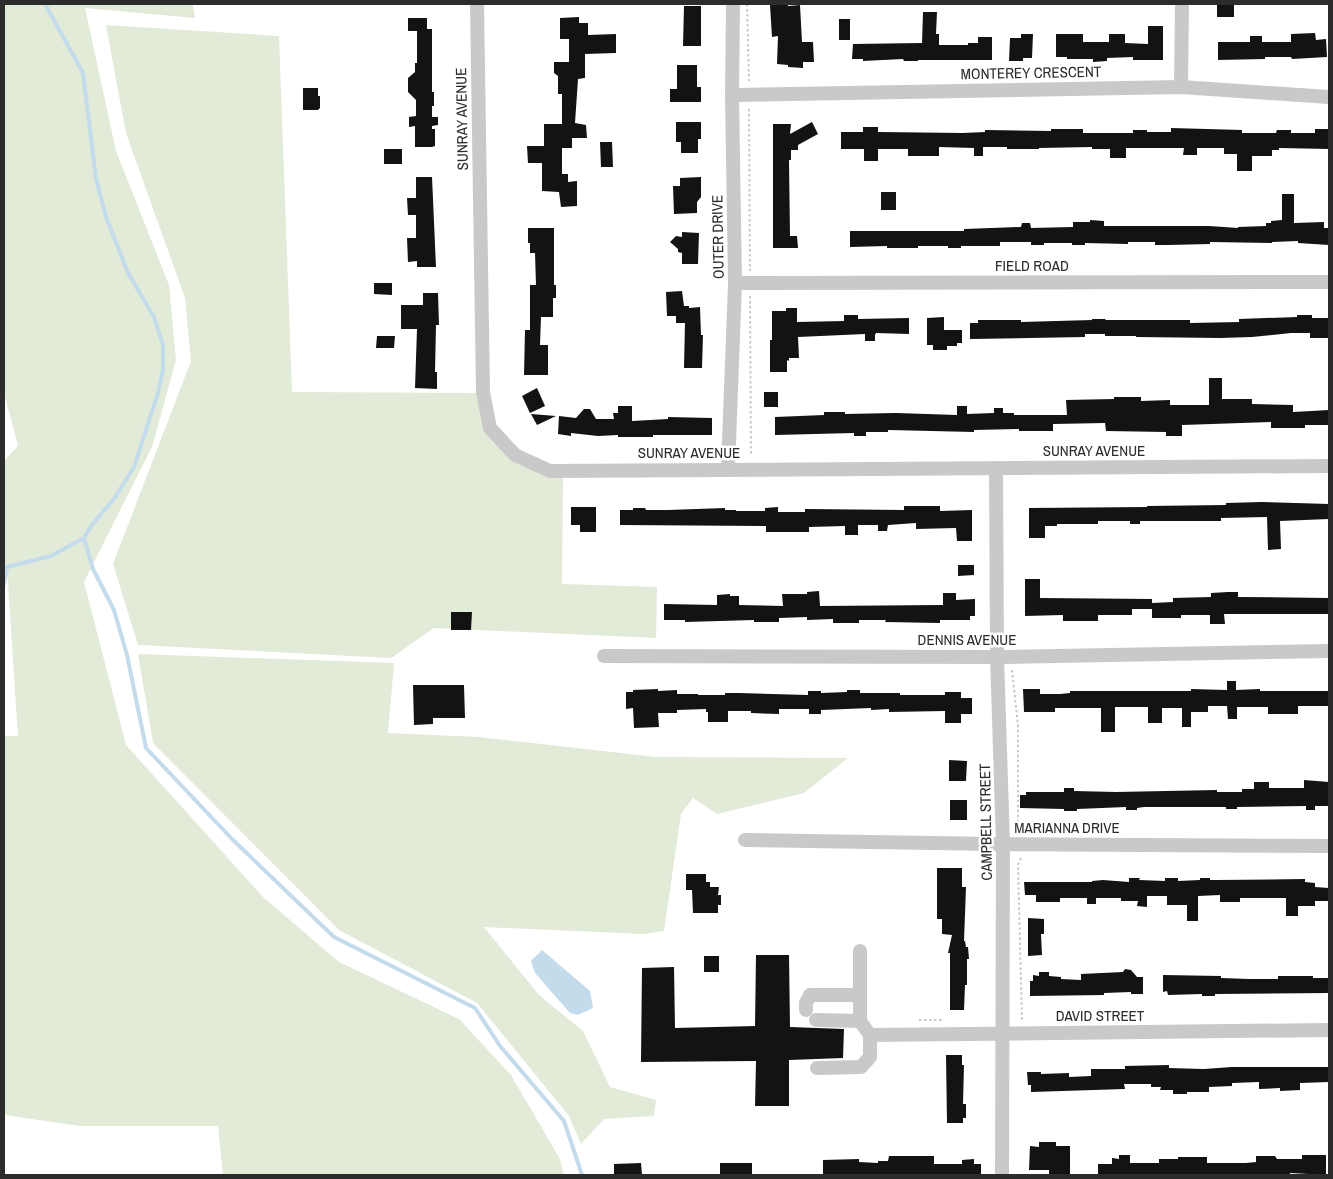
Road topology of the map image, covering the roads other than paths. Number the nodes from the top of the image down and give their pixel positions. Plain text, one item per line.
1 (477, 4) edge
2 (733, 4) edge
3 (1182, 4) edge
4 (1181, 87) junction
5 (732, 95) junction
6 (1329, 97) edge
7 (1329, 282) edge
8 (735, 283) junction
9 (1329, 466) edge
10 (996, 468) junction
11 (728, 469) junction
12 (1329, 651) edge
13 (604, 656) dead end
14 (997, 656) junction
15 (745, 840) dead end
16 (1003, 844) junction
17 (1329, 846) edge
18 (860, 951) dead end
19 (859, 995) junction
20 (860, 1021) junction
21 (1329, 1030) edge
22 (1003, 1032) junction
23 (870, 1034) junction
24 (817, 1068) dead end
25 (1002, 1175) edge

1 - 11 street, SUNRAY AVENUE
2 - 5 street, OUTER DRIVE
3 - 4 street
4 - 5 street, MONTEREY CRESCENT
4 - 6 street, MONTEREY CRESCENT
5 - 8 street, OUTER DRIVE
7 - 8 street, FIELD ROAD
8 - 11 street, OUTER DRIVE
9 - 10 street, SUNRAY AVENUE
10 - 11 street, SUNRAY AVENUE
10 - 14 street, CAMPBELL STREET
12 - 14 street, DENNIS AVENUE
13 - 14 street, DENNIS AVENUE
14 - 16 street, CAMPBELL STREET
15 - 16 street, MARIANNA DRIVE
16 - 17 street, MARIANNA DRIVE
16 - 22 street, CAMPBELL STREET
18 - 19 street
19 - 20 street
19 - 20 street
20 - 23 street
21 - 22 street, DAVID STREET
22 - 23 street, DAVID STREET
22 - 25 street, CAMPBELL STREET
23 - 24 street

